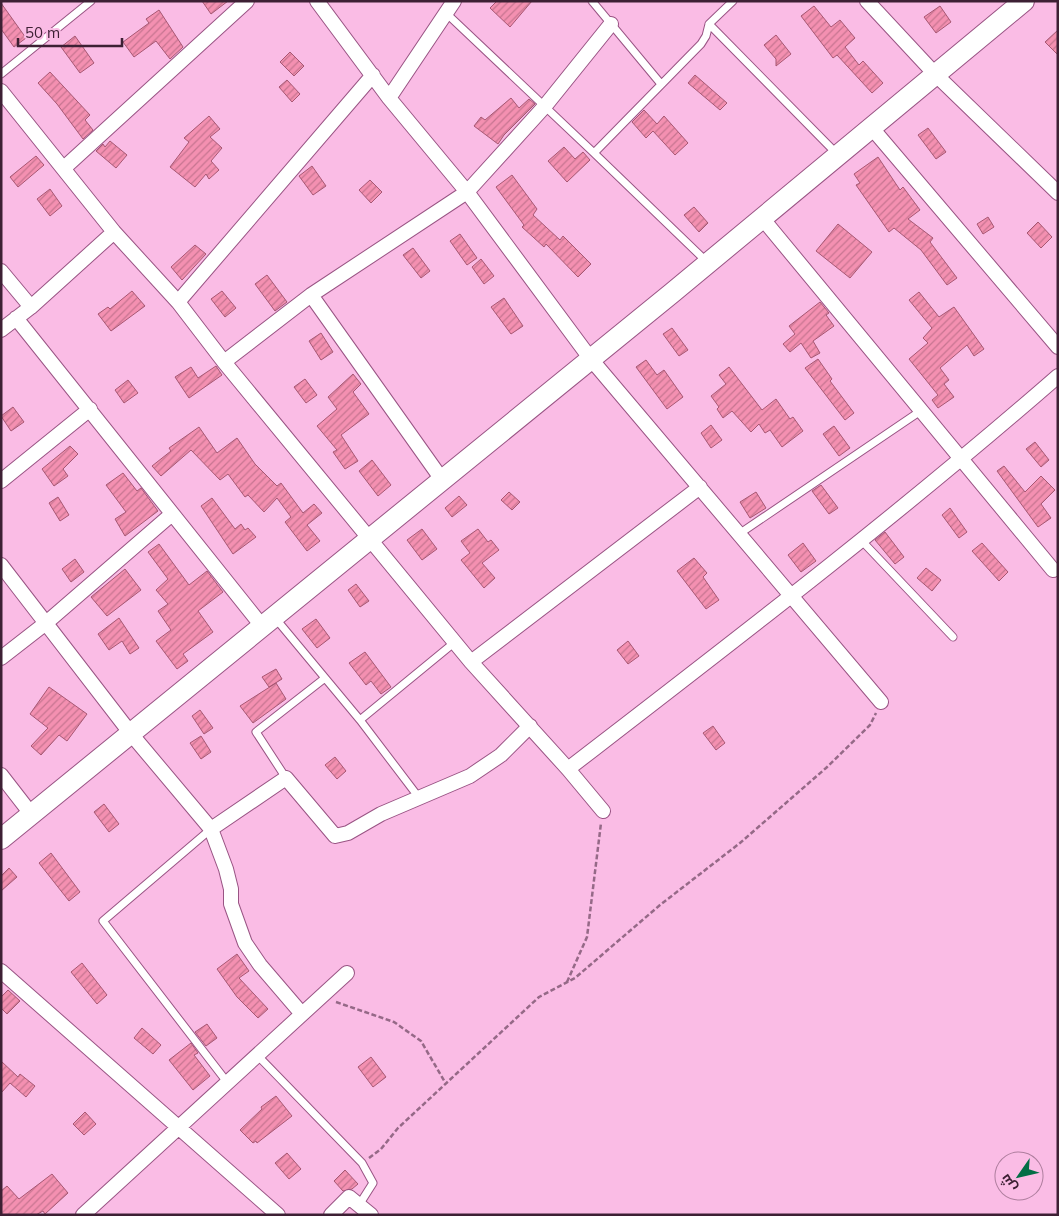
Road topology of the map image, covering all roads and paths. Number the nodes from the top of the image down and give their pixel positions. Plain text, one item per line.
1 (91, 1) edge
2 (247, 1) edge
3 (317, 1) edge
4 (454, 1) edge
5 (592, 1) edge
6 (733, 1) edge
7 (867, 1) edge
8 (1024, 1) edge
9 (446, 13) junction
10 (611, 24) junction
11 (709, 24) junction
12 (1, 74) edge
13 (934, 74) junction
14 (373, 75) junction
15 (661, 84) junction
16 (1, 91) edge
17 (390, 98) junction
18 (545, 106) junction
19 (871, 127) junction
20 (594, 153) junction
21 (838, 155) junction
22 (64, 168) junction
23 (467, 192) junction
24 (1058, 193) edge
25 (762, 218) junction
26 (114, 232) junction
27 (708, 263) junction
28 (1, 271) edge
29 (311, 295) junction
30 (178, 302) junction
31 (32, 307) junction
32 (16, 318) junction
33 (1, 330) edge
34 (1058, 347) edge
35 (590, 358) junction
36 (224, 362) junction
37 (1058, 376) edge
38 (90, 409) junction
39 (922, 410) junction
40 (962, 459) junction
41 (1, 481) edge
42 (443, 481) junction
43 (700, 486) junction
44 (172, 514) junction
45 (739, 534) junction
46 (369, 538) junction
47 (861, 540) junction
48 (1, 566) edge
49 (1053, 570) dead end
50 (791, 597) junction
51 (268, 621) junction
52 (46, 623) junction
53 (953, 637) dead end
54 (455, 642) junction
55 (1, 658) edge
56 (471, 662) junction
57 (325, 678) junction
58 (881, 702) joint
59 (360, 720) junction
60 (530, 726) junction
61 (132, 735) junction
62 (568, 769) junction
63 (1, 776) edge
64 (286, 778) junction
65 (420, 799) junction
66 (603, 811) joint
67 (32, 814) junction
68 (211, 829) junction
69 (1, 840) edge
70 (2, 972) edge
71 (347, 973) dead end
72 (567, 982) junction
73 (320, 998) junction
74 (302, 1014) junction
75 (257, 1055) junction
76 (227, 1082) junction
77 (446, 1084) junction
78 (177, 1128) junction
79 (362, 1163) junction
80 (359, 1205) junction
81 (83, 1215) edge
82 (278, 1215) edge
83 (331, 1215) edge
84 (371, 1215) edge

1 - 12 lane
2 - 22 street
3 - 14 street
4 - 9 street
5 - 10 lane
6 - 11 lane
7 - 13 street
8 - 13 street
9 - 17 street
9 - 18 lane
10 - 15 lane
10 - 18 street
11 - 15 lane
11 - 21 lane
13 - 19 street
13 - 24 street
14 - 17 street
14 - 30 street
15 - 20 lane
16 - 22 street
17 - 23 street
18 - 20 lane
18 - 23 street
19 - 21 street
19 - 34 street
20 - 27 lane
21 - 25 street
22 - 26 street
23 - 29 street
23 - 35 street
25 - 27 street
25 - 39 street
26 - 30 street
26 - 31 street
27 - 35 street
28 - 31 street
29 - 36 street
29 - 42 street
30 - 36 street
31 - 32 street
32 - 33 street
32 - 38 street
35 - 42 street
35 - 43 street
36 - 46 street
37 - 40 street
38 - 41 street
38 - 44 street
39 - 40 street
39 - 45 lane
40 - 47 street
40 - 49 street
42 - 46 street
43 - 45 street
43 - 56 street
44 - 51 street
44 - 52 street
45 - 50 street
46 - 51 street
46 - 54 street
47 - 50 street
47 - 53 lane
48 - 52 street
50 - 58 street
50 - 62 street
51 - 57 lane
51 - 61 street
52 - 55 street
52 - 61 street
54 - 56 street
54 - 59 lane
56 - 60 street
57 - 59 lane
57 - 64 lane
58 - 72 path
59 - 65 lane
60 - 62 street
60 - 65 street
61 - 67 street
61 - 68 street
62 - 66 street
63 - 67 street
64 - 65 street
64 - 68 street
66 - 72 path
67 - 69 street
68 - 74 street
68 - 76 lane
70 - 78 street
71 - 73 street
72 - 77 path
73 - 74 street
73 - 77 path
74 - 75 street
75 - 76 street
75 - 79 lane
76 - 78 street
77 - 79 path
78 - 81 street
78 - 82 street
79 - 80 lane
80 - 83 street
80 - 84 street

